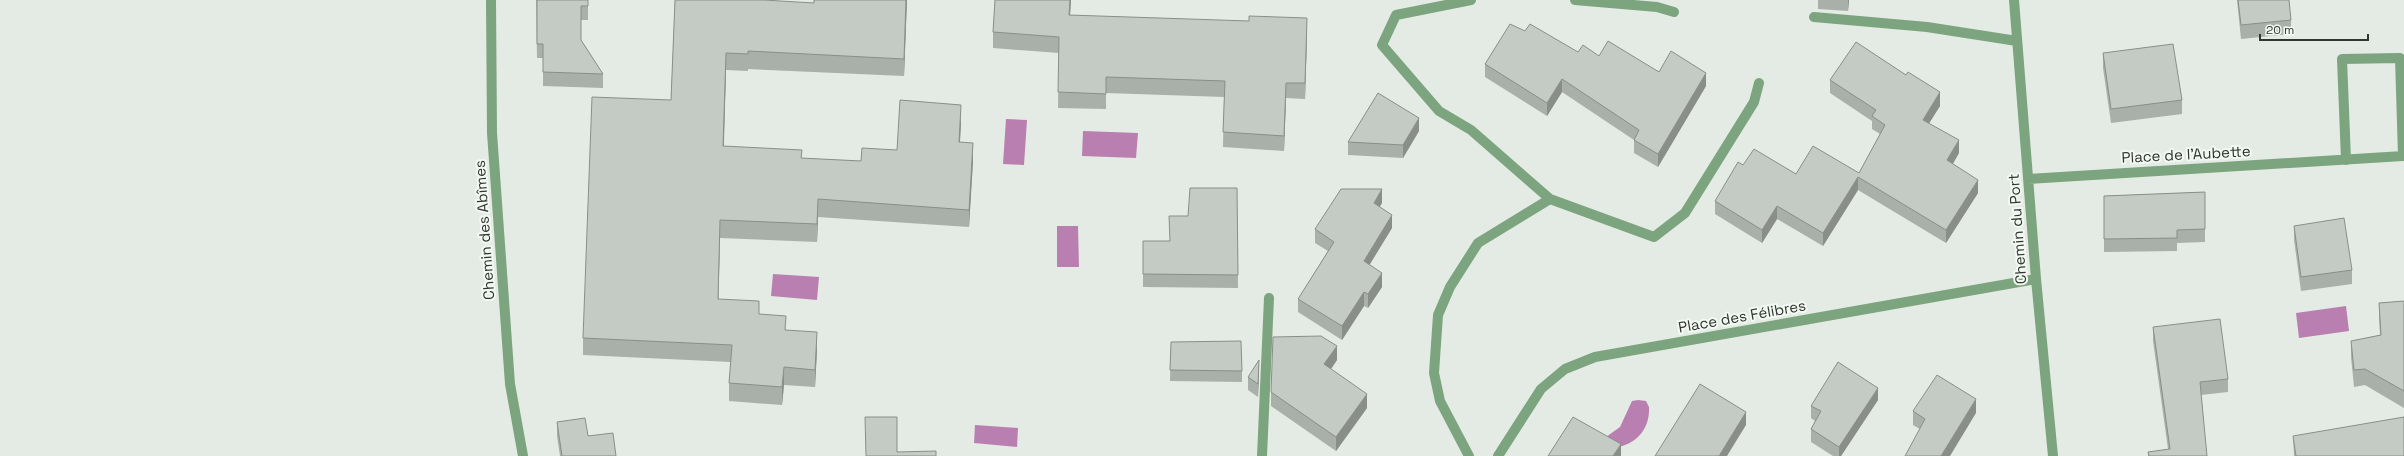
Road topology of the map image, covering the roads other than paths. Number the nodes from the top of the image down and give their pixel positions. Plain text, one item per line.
1 (491, 0) edge
2 (1471, 0) edge
3 (1575, 0) edge
4 (2014, 0) edge
5 (1674, 12) dead end
6 (1814, 17) dead end
7 (2017, 41) junction
8 (1759, 83) dead end
9 (2346, 160) junction
10 (2028, 179) junction
11 (1550, 199) junction
12 (2036, 279) junction
13 (1269, 298) dead end
14 (523, 456) edge
15 (1262, 456) edge
16 (1469, 456) edge
17 (1498, 456) edge
18 (2053, 456) edge

1 - 14 street, Chemin des Abîmes
2 - 11 street
3 - 5 street
4 - 7 street, Chemin du Port
6 - 7 street
7 - 10 street, Chemin du Port
8 - 11 street
9 - 9 street, Place de l'Aubette
9 - 10 street, Place de l'Aubette
10 - 12 street, Chemin du Port
11 - 16 street
12 - 17 street, Place des Félibres
12 - 18 street, Chemin du Port
13 - 15 street

